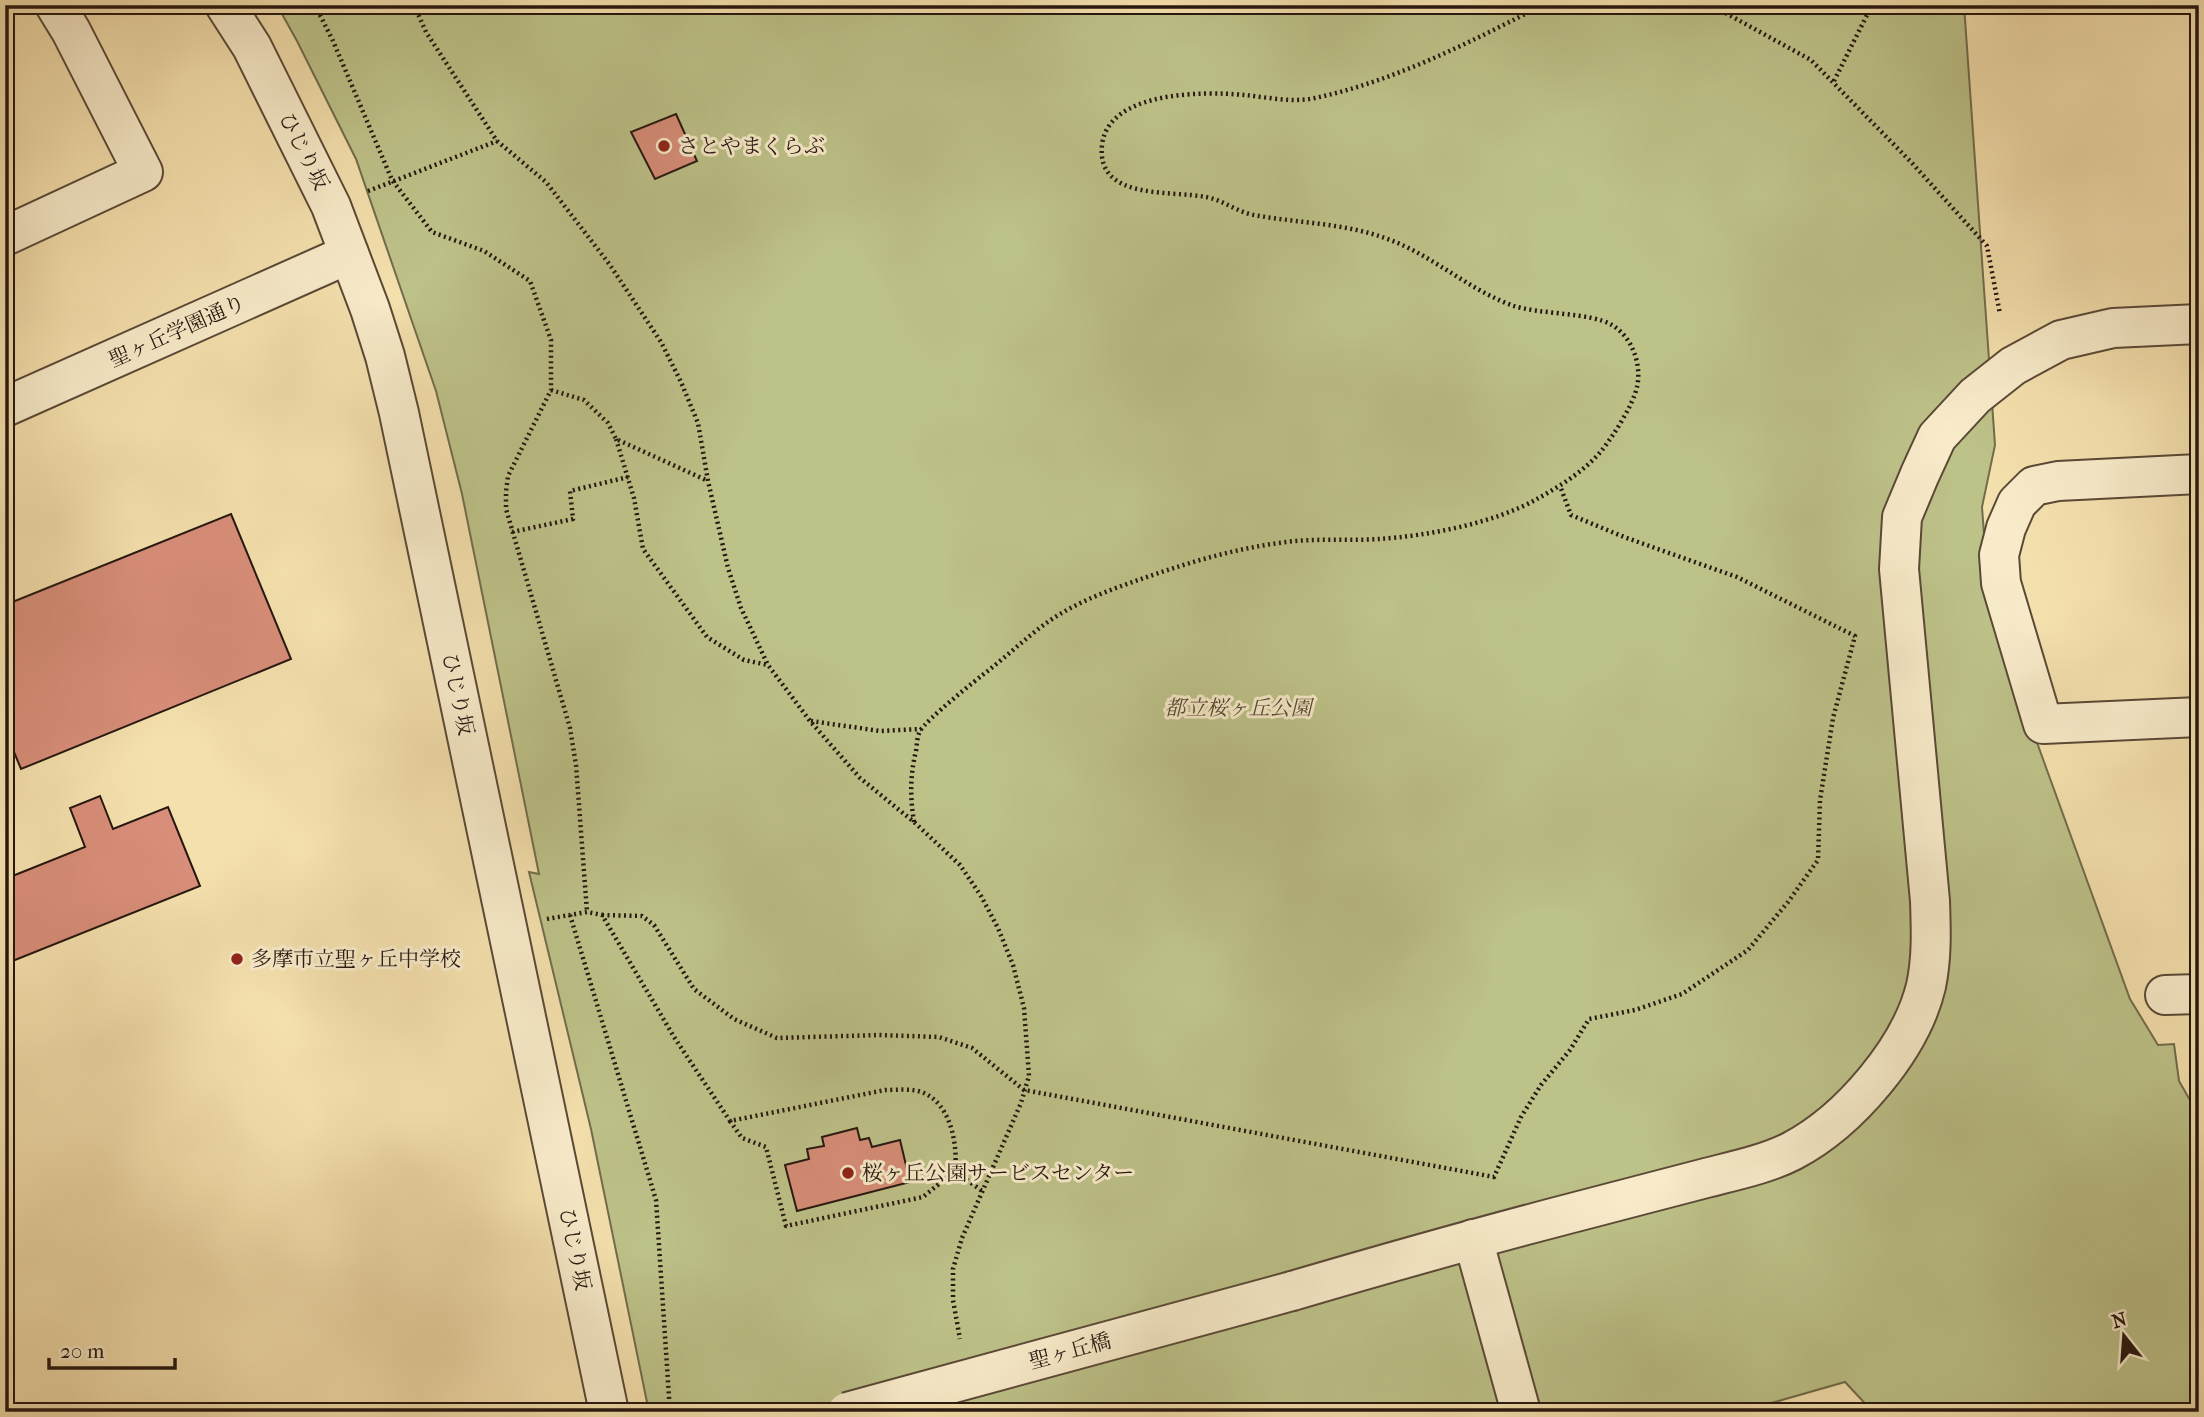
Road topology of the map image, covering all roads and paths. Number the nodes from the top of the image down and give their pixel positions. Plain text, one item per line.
1 (55, 5) edge
2 (225, 5) edge
3 (315, 5) edge
4 (414, 5) edge
5 (1543, 5) edge
6 (1711, 5) edge
7 (1871, 5) edge
8 (1834, 81) junction
9 (497, 141) junction
10 (392, 180) junction
11 (358, 195) dead end
12 (5, 236) edge
13 (349, 254) junction
14 (2000, 314) dead end
15 (2199, 324) edge
16 (551, 390) junction
17 (5, 407) edge
18 (616, 439) junction
19 (2199, 474) edge
20 (628, 477) junction
21 (708, 481) junction
22 (1560, 486) junction
23 (512, 533) junction
24 (768, 665) junction
25 (2199, 717) edge
26 (810, 721) junction
27 (921, 729) junction
28 (914, 822) junction
29 (587, 912) junction
30 (570, 915) junction
31 (602, 915) junction
32 (539, 921) dead end
33 (1024, 1090) junction
34 (730, 1121) junction
35 (955, 1171) junction
36 (982, 1191) junction
37 (1473, 1239) junction
38 (961, 1348) dead end
39 (609, 1412) edge
40 (670, 1412) edge
41 (847, 1412) edge
42 (1521, 1412) edge

1 - 12 street
2 - 13 street, ひじり坂
3 - 10 path
4 - 9 path
5 - 22 path
6 - 8 path
7 - 8 path
8 - 14 path
9 - 10 path
9 - 21 path
10 - 11 path
10 - 16 path
13 - 17 street, 聖ヶ丘学園通り
13 - 39 street, ひじり坂
15 - 37 street, 聖ヶ丘橋
16 - 18 path
16 - 23 path
18 - 20 path
18 - 21 path
19 - 25 street
20 - 23 path
20 - 24 path
21 - 24 path
22 - 27 path
22 - 33 path
23 - 29 path
24 - 26 path
26 - 27 path
26 - 28 path
27 - 28 path
28 - 33 path
29 - 30 path
29 - 31 path
30 - 32 path
30 - 40 path
31 - 33 path
31 - 34 path
33 - 36 path
34 - 35 path
34 - 35 path
35 - 36 path
36 - 38 path
37 - 41 street, 聖ヶ丘橋, bridge
37 - 42 street

